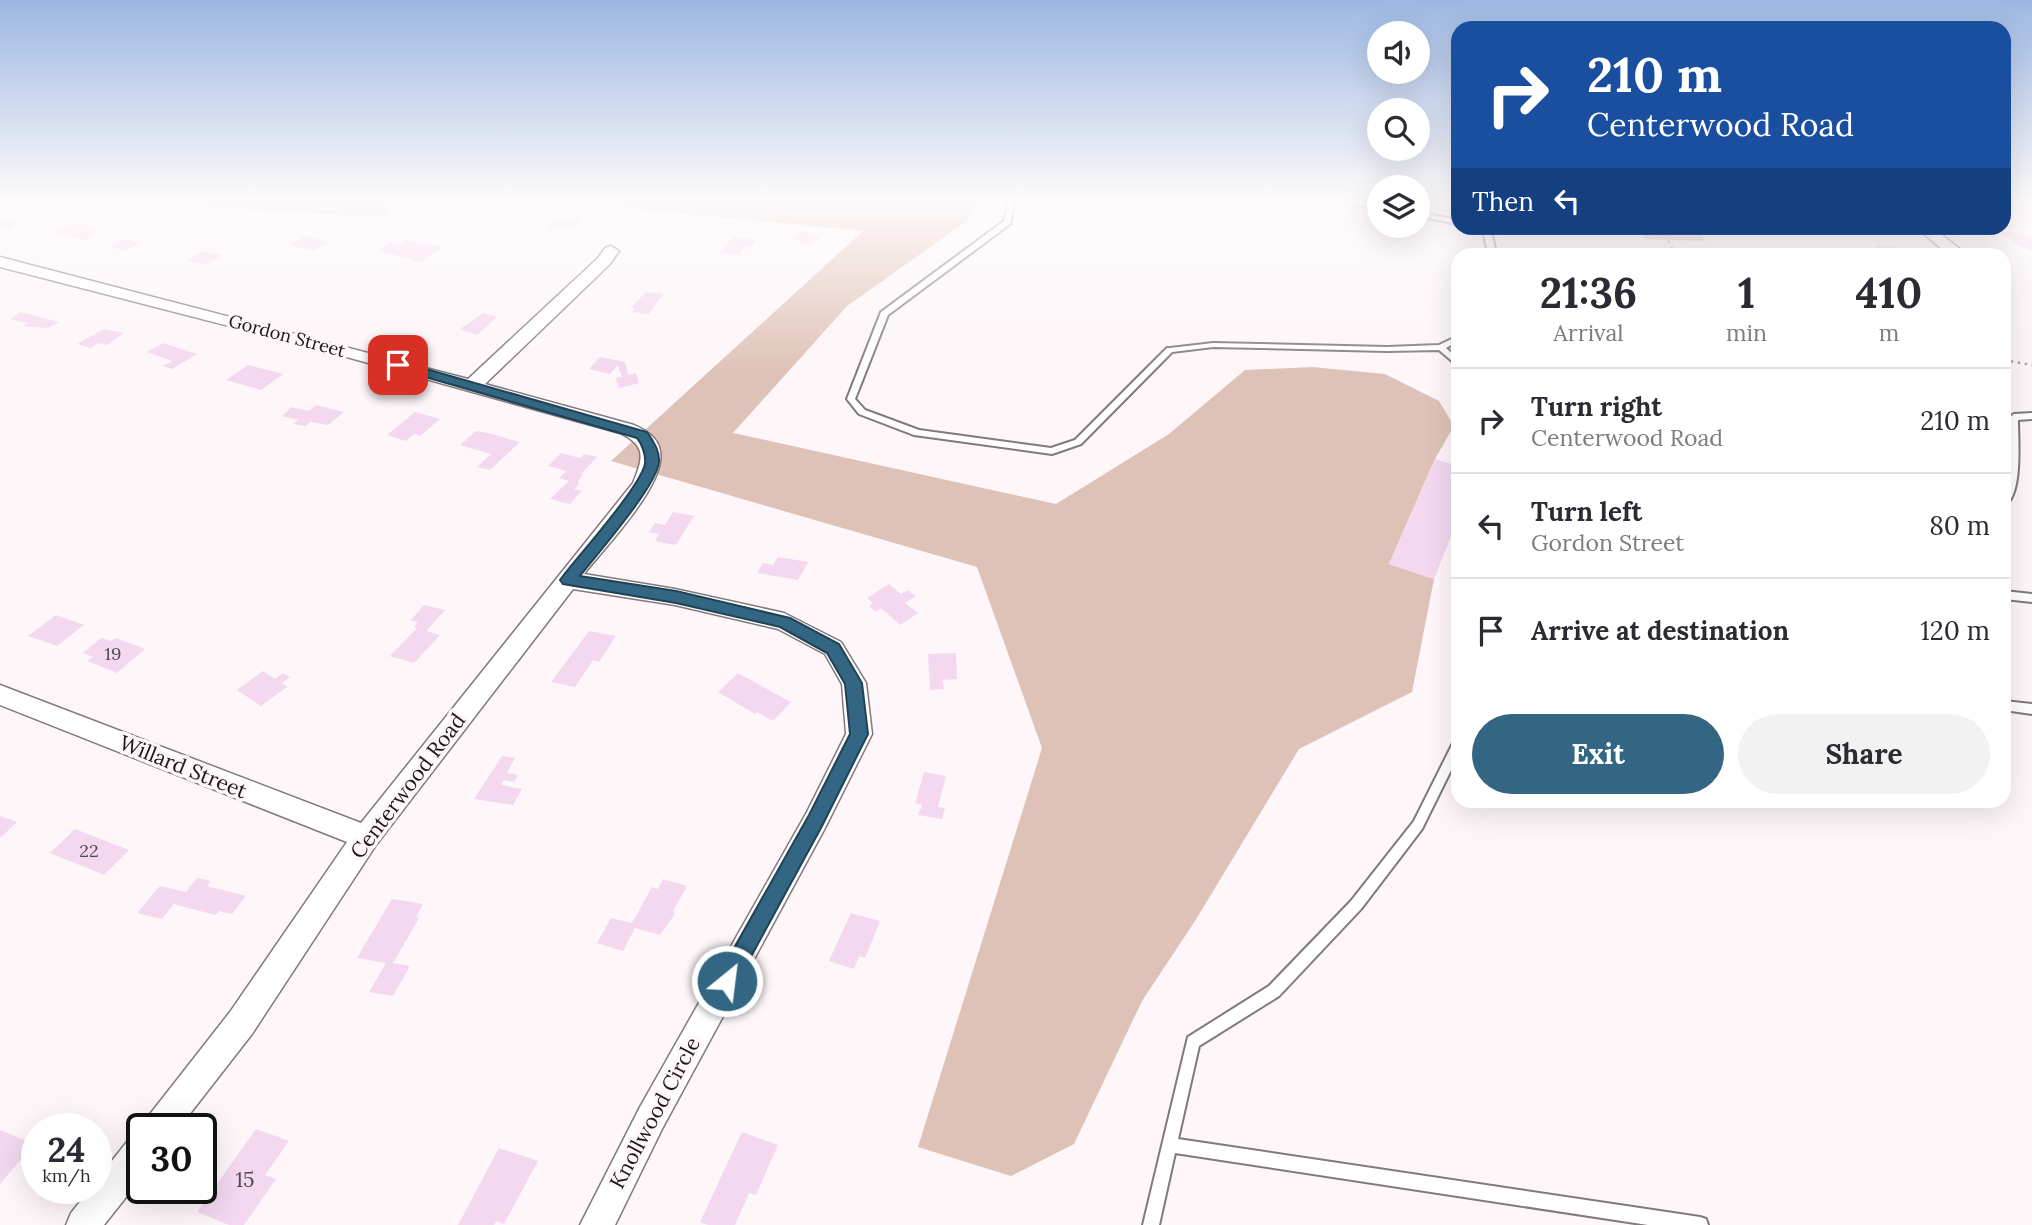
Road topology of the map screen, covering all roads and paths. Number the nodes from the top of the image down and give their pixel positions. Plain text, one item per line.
1 (606, 258) edge
2 (959, 258) edge
3 (0, 262) edge
4 (1451, 342) edge
5 (1441, 347) junction
6 (1451, 357) edge
7 (2011, 361) edge
8 (2032, 365) edge
9 (472, 386) junction
10 (2032, 416) edge
11 (649, 444) joint
12 (2011, 486) edge
13 (568, 580) junction
14 (2011, 596) edge
15 (2032, 598) edge
16 (0, 695) edge
17 (2011, 707) edge
18 (2032, 709) edge
19 (1451, 758) edge
20 (366, 837) junction
21 (171, 1113) edge
22 (1169, 1145) junction
23 (126, 1170) edge
24 (83, 1225) edge
25 (597, 1225) edge
26 (1151, 1225) edge
27 (1700, 1225) edge

1 - 9 street
2 - 5 lane
3 - 9 street, Gordon Street
4 - 5 lane
5 - 6 lane
7 - 8 path
9 - 11 street, Gordon Street
10 - 12 lane
11 - 13 street, Centerwood Road
13 - 20 street, Centerwood Road
13 - 25 street, Knollwood Circle
14 - 15 lane
16 - 20 street, Willard Street
17 - 18 lane
19 - 22 lane
20 - 21 street, Centerwood Road
22 - 26 lane
22 - 27 lane
23 - 24 street

